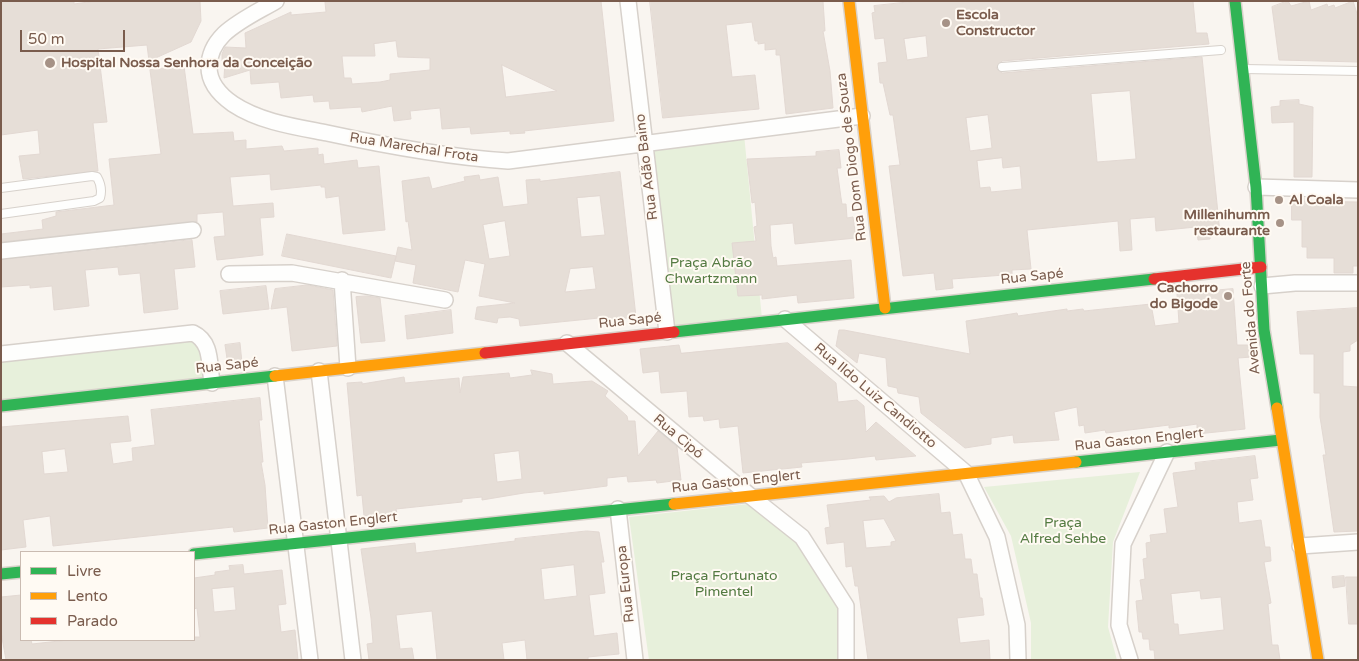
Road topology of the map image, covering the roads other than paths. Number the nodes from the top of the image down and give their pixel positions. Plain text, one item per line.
1 (276, 1) edge
2 (628, 1) edge
3 (849, 1) edge
4 (1235, 1) edge
5 (1221, 50) dead end
6 (1002, 67) dead end
7 (1242, 69) junction
8 (1358, 71) edge
9 (862, 116) junction
10 (644, 143) junction
11 (1256, 187) junction
12 (1, 188) edge
13 (1358, 190) edge
14 (1, 214) edge
15 (194, 230) dead end
16 (1, 251) edge
17 (1261, 267) junction
18 (230, 274) dead end
19 (342, 280) junction
20 (1358, 283) edge
21 (1262, 286) junction
22 (445, 300) dead end
23 (884, 308) junction
24 (785, 319) junction
25 (668, 332) junction
26 (566, 344) junction
27 (1, 354) edge
28 (348, 368) junction
29 (319, 371) junction
30 (275, 376) junction
31 (212, 382) junction
32 (1, 406) edge
33 (1282, 440) junction
34 (1167, 452) junction
35 (966, 473) junction
36 (749, 496) junction
37 (618, 509) junction
38 (339, 538) junction
39 (1358, 542) edge
40 (296, 543) junction
41 (1300, 546) junction
42 (195, 554) edge
43 (20, 572) edge
44 (1, 574) edge
45 (310, 660) edge
46 (353, 660) edge
47 (635, 660) edge
48 (846, 660) edge
49 (1018, 660) edge
50 (1130, 660) edge
51 (1318, 660) edge

1 - 10 street, Rua Marechal Frota
2 - 10 street, Rua Adão Baino
3 - 9 street, Rua Dom Diogo de Souza
4 - 7 street, Avenida do Forte
5 - 6 lane
7 - 8 lane
7 - 11 street, Avenida do Forte
9 - 10 street, Rua Marechal Frota
9 - 23 street, Rua Dom Diogo de Souza
10 - 25 street, Rua Adão Baino
11 - 13 street
11 - 17 street, Avenida do Forte
12 - 14 lane
15 - 16 street
17 - 21 street, Avenida do Forte
17 - 23 street, Rua Sapé
18 - 19 street
19 - 22 street
19 - 28 street
20 - 21 street
21 - 33 street, Avenida do Forte
23 - 24 street, Rua Sapé
24 - 25 street, Rua Sapé
24 - 35 street, Rua Ildo Luiz Candiotto
25 - 26 street, Rua Sapé
26 - 28 street, Rua Sapé
26 - 36 street, Rua Cipó
27 - 31 street
28 - 29 street, Rua Sapé
29 - 30 street, Rua Sapé
29 - 38 street
30 - 31 street, Rua Sapé
30 - 40 street
31 - 32 street, Rua Sapé
33 - 34 street, Rua Gaston Englert
33 - 41 street, Avenida do Forte
34 - 35 street, Rua Gaston Englert
34 - 50 street
35 - 36 street, Rua Gaston Englert
35 - 49 street
36 - 37 street, Rua Gaston Englert
36 - 48 street, Rua Cipó
37 - 38 street, Rua Gaston Englert
37 - 47 street, Rua Europa
38 - 40 street, Rua Gaston Englert
38 - 46 street
39 - 41 street
40 - 42 street, Rua Gaston Englert
40 - 45 street
41 - 51 street, Avenida do Forte
43 - 44 street

